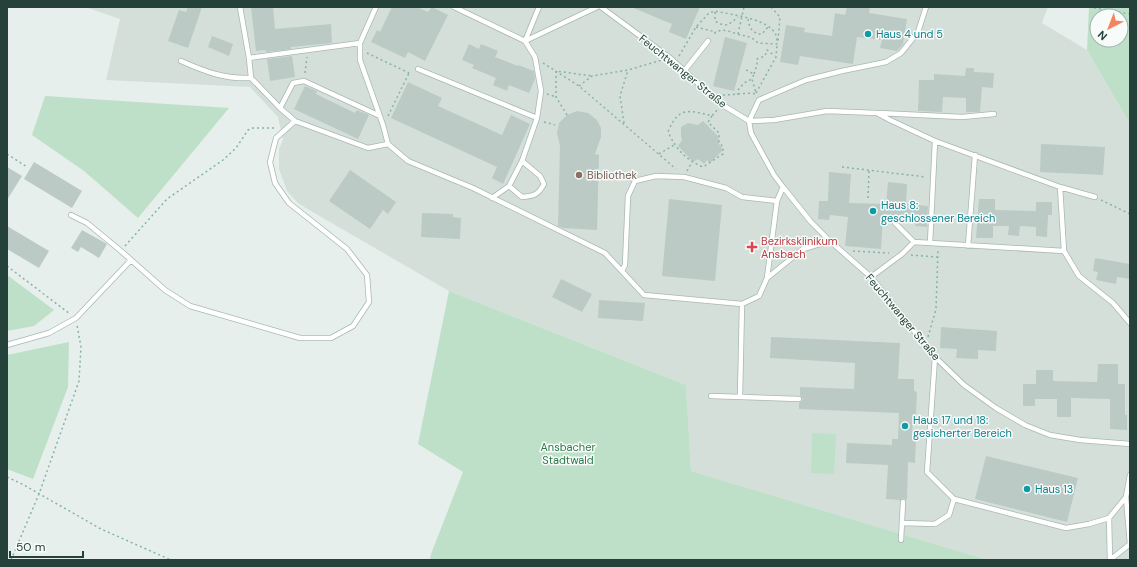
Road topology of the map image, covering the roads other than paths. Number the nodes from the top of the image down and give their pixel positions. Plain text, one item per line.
1 (240, 7) edge
2 (376, 7) edge
3 (454, 7) edge
4 (539, 7) edge
5 (597, 7) edge
6 (600, 7) edge
7 (926, 7) edge
8 (525, 41) junction
9 (708, 41) road end
10 (360, 43) junction
11 (249, 58) junction
12 (181, 61) dead end
13 (418, 69) road end
14 (685, 70) junction
15 (251, 78) junction
16 (280, 108) junction
17 (877, 113) junction
18 (994, 114) dead end
19 (380, 116) junction
20 (539, 119) junction
21 (294, 120) junction
22 (749, 121) junction
23 (936, 141) junction
24 (388, 144) junction
25 (975, 156) junction
26 (522, 161) junction
27 (509, 186) junction
28 (783, 187) junction
29 (1060, 187) junction
30 (1095, 197) road end
31 (492, 198) junction
32 (777, 201) junction
33 (71, 215) dead end
34 (895, 222) dead end
35 (830, 241) junction
36 (914, 242) junction
37 (930, 243) junction
38 (968, 246) junction
39 (1064, 251) junction
40 (131, 260) junction
41 (622, 271) junction
42 (871, 277) junction
43 (767, 278) junction
44 (742, 304) junction
45 (1130, 324) edge
46 (7, 344) edge
47 (935, 357) junction
48 (712, 396) dead end
49 (740, 397) junction
50 (799, 399) dead end
51 (1130, 444) edge
52 (1130, 475) edge
53 (1126, 498) junction
54 (954, 499) junction
55 (903, 502) dead end
56 (1109, 518) junction
57 (902, 523) junction
58 (901, 540) dead end
59 (1130, 544) edge

1 - 11 lane
2 - 10 lane
3 - 8 lane
4 - 8 lane
5 - 8 lane
6 - 14 lane, Feuchtwanger Straße
7 - 22 lane
8 - 20 lane
9 - 14 lane
10 - 11 lane
10 - 19 lane
11 - 15 lane
12 - 15 lane
13 - 20 lane
14 - 22 lane, Feuchtwanger Straße
15 - 16 lane
16 - 19 lane
16 - 21 lane
17 - 18 lane
17 - 22 lane
17 - 23 lane
19 - 24 lane
20 - 26 lane
21 - 24 lane
21 - 40 lane
22 - 28 lane, Feuchtwanger Straße
23 - 25 lane
23 - 37 lane
24 - 31 lane
25 - 29 lane
25 - 38 lane
26 - 27 lane
26 - 27 lane
27 - 31 lane
28 - 32 lane
28 - 35 lane, Feuchtwanger Straße
29 - 30 lane
29 - 39 lane
31 - 41 lane
32 - 41 lane
32 - 43 lane
33 - 40 lane
34 - 36 lane
35 - 42 lane, Feuchtwanger Straße
35 - 43 lane
36 - 37 lane
36 - 42 lane
37 - 38 lane
38 - 39 lane
39 - 45 lane
40 - 46 lane
41 - 44 lane
42 - 47 lane, Feuchtwanger Straße
43 - 44 lane
44 - 49 lane
47 - 51 lane, Feuchtwanger Straße
47 - 54 lane
48 - 49 lane
49 - 50 lane
52 - 53 lane
53 - 56 lane
53 - 59 lane
54 - 56 lane
54 - 57 lane
55 - 57 lane
56 - 59 lane
57 - 58 lane

